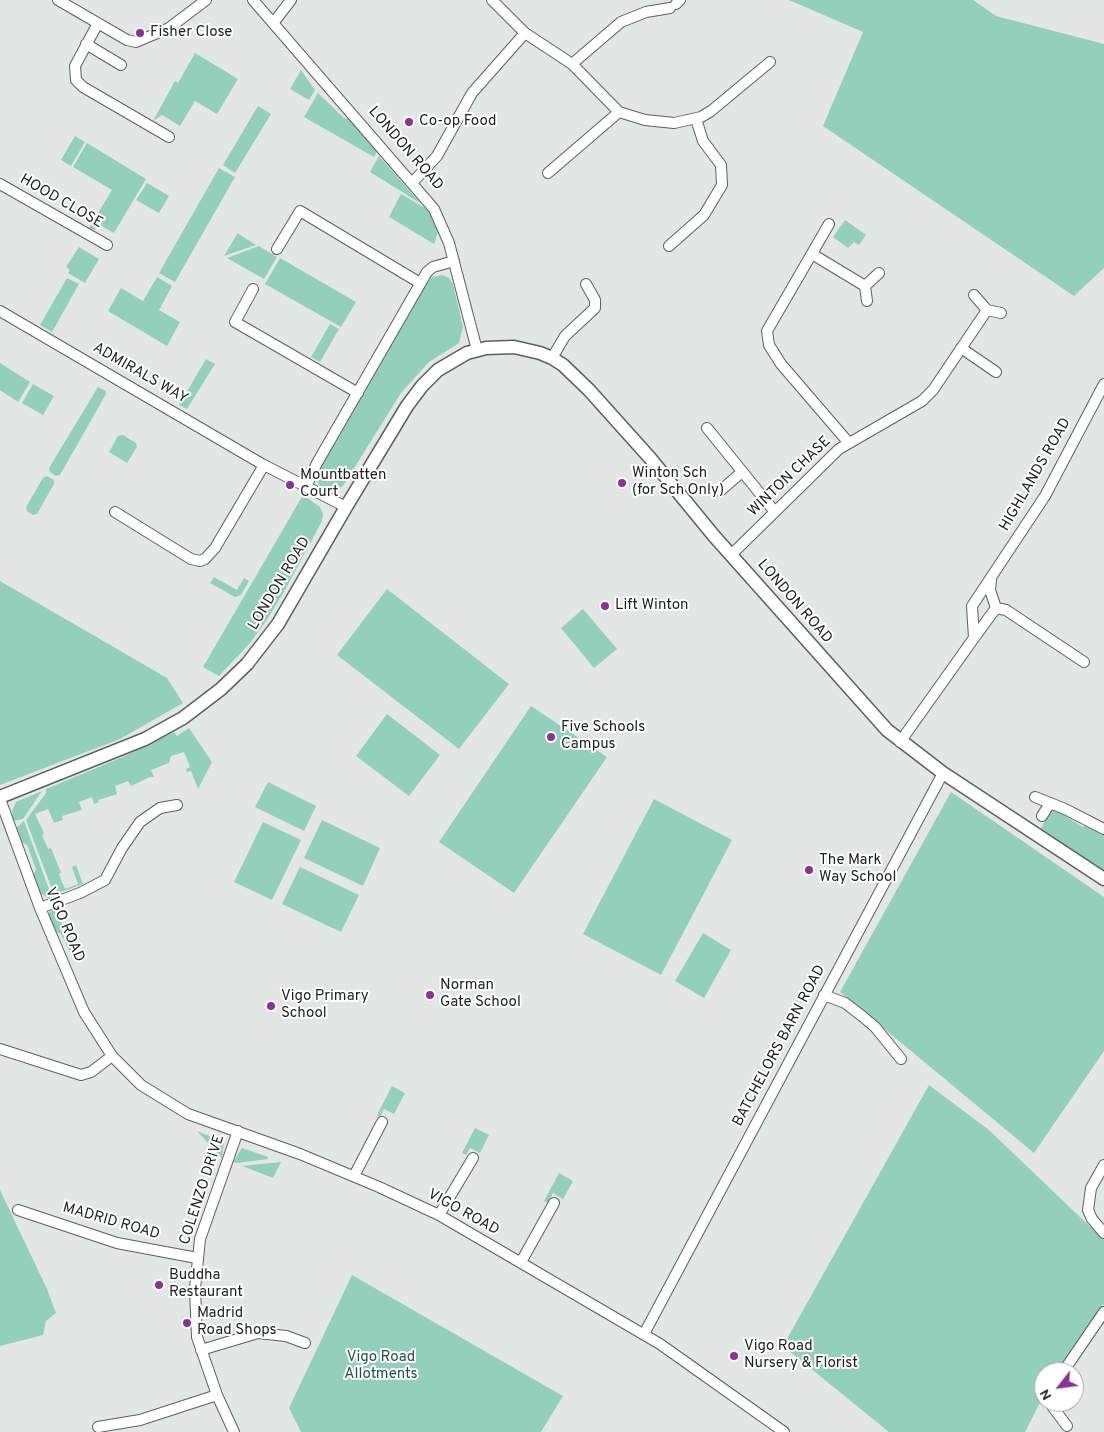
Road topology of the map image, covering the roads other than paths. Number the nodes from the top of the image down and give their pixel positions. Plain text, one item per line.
1 (58, 0) edge
2 (206, 0) edge
3 (253, 0) edge
4 (291, 0) edge
5 (492, 0) edge
6 (676, 4) edge
7 (274, 22) junction
8 (98, 23) junction
9 (525, 33) junction
10 (86, 44) junction
11 (770, 62) dead end
12 (121, 64) dead end
13 (572, 64) junction
14 (619, 112) junction
15 (696, 119) junction
16 (169, 137) dead end
17 (548, 173) dead end
18 (412, 183) junction
19 (0, 184) edge
20 (828, 224) dead end
21 (107, 245) dead end
22 (668, 246) dead end
23 (277, 248) dead end
24 (812, 254) junction
25 (454, 260) junction
26 (879, 273) dead end
27 (420, 283) junction
28 (586, 284) dead end
29 (865, 286) junction
30 (254, 289) dead end
31 (974, 295) dead end
32 (867, 301) dead end
33 (986, 310) junction
34 (0, 311) edge
35 (1001, 314) dead end
36 (961, 348) junction
37 (476, 350) junction
38 (552, 358) junction
39 (996, 372) dead end
40 (1104, 384) edge
41 (358, 393) junction
42 (707, 428) dead end
43 (848, 442) junction
44 (264, 465) junction
45 (742, 472) junction
46 (306, 487) junction
47 (720, 491) dead end
48 (346, 506) junction
49 (115, 512) dead end
50 (775, 512) junction
51 (731, 555) junction
52 (991, 579) junction
53 (996, 608) junction
54 (974, 638) junction
55 (1084, 662) dead end
56 (900, 742) junction
57 (943, 773) junction
58 (1035, 797) dead end
59 (0, 798) edge
60 (1050, 803) junction
61 (176, 805) dead end
62 (1042, 816) dead end
63 (1104, 829) edge
64 (1104, 879) edge
65 (40, 908) junction
66 (824, 995) junction
67 (0, 1049) edge
68 (112, 1056) junction
69 (900, 1060) dead end
70 (382, 1122) dead end
71 (238, 1131) junction
72 (473, 1158) dead end
73 (1104, 1165) edge
74 (354, 1176) junction
75 (554, 1203) dead end
76 (18, 1210) dead end
77 (439, 1216) junction
78 (1104, 1233) edge
79 (197, 1258) junction
80 (521, 1262) junction
81 (1104, 1312) edge
82 (644, 1334) junction
83 (305, 1343) dead end
84 (201, 1350) junction
85 (1071, 1362) edge
86 (217, 1394) junction
87 (1056, 1412) edge
88 (1067, 1426) dead end
89 (98, 1427) dead end
90 (234, 1432) edge
91 (784, 1432) edge

1 - 8 street
2 - 8 street
3 - 7 street, LONDON ROAD
4 - 7 street
5 - 9 street
6 - 13 street
7 - 18 street, LONDON ROAD
8 - 10 street
9 - 13 street
9 - 18 street
10 - 12 street
10 - 16 street
11 - 15 street
13 - 14 street
14 - 15 street
14 - 17 street
15 - 22 street
18 - 25 street, LONDON ROAD
19 - 21 street, HOOD CLOSE
20 - 24 street
23 - 27 street
24 - 29 street
24 - 43 street
25 - 27 street
25 - 37 street, LONDON ROAD
26 - 29 street
27 - 41 street
28 - 38 street
29 - 32 street
30 - 41 street
31 - 33 street
33 - 35 street
33 - 36 street, WINTON CHASE
34 - 44 street, ADMIRALS WAY
36 - 39 street
36 - 43 street, WINTON CHASE
37 - 38 street, LONDON ROAD
37 - 48 street, LONDON ROAD
38 - 51 street, LONDON ROAD
40 - 52 street, HIGHLANDS ROAD
41 - 46 street
42 - 45 street
43 - 50 street, WINTON CHASE
44 - 46 street, ADMIRALS WAY
44 - 49 street
45 - 47 street
45 - 50 street
46 - 48 street, ADMIRALS WAY
48 - 59 street, LONDON ROAD
50 - 51 street, WINTON CHASE
51 - 56 street, LONDON ROAD
52 - 53 street
52 - 54 street, HIGHLANDS ROAD
53 - 54 street
53 - 55 street
54 - 56 street
56 - 57 street, LONDON ROAD
57 - 64 street, LONDON ROAD
57 - 66 street, BATCHELORS BARN ROAD
58 - 60 street
59 - 65 street, VIGO ROAD
60 - 62 street
60 - 63 street
61 - 65 street
65 - 68 street, VIGO ROAD
66 - 69 street
66 - 82 street, BATCHELORS BARN ROAD
67 - 68 street
68 - 71 street, VIGO ROAD
70 - 74 street
71 - 74 street, VIGO ROAD
71 - 79 street, COLENZO DRIVE
72 - 77 street
73 - 78 street
74 - 77 street, VIGO ROAD
75 - 80 street
76 - 79 street, MADRID ROAD
77 - 80 street, VIGO ROAD
79 - 84 street, COLENZO DRIVE
80 - 82 street, VIGO ROAD
81 - 85 street
82 - 91 street, VIGO ROAD
83 - 84 street
84 - 86 street, COLENZO DRIVE
86 - 89 street
86 - 90 street, COLENZO DRIVE
87 - 88 street

